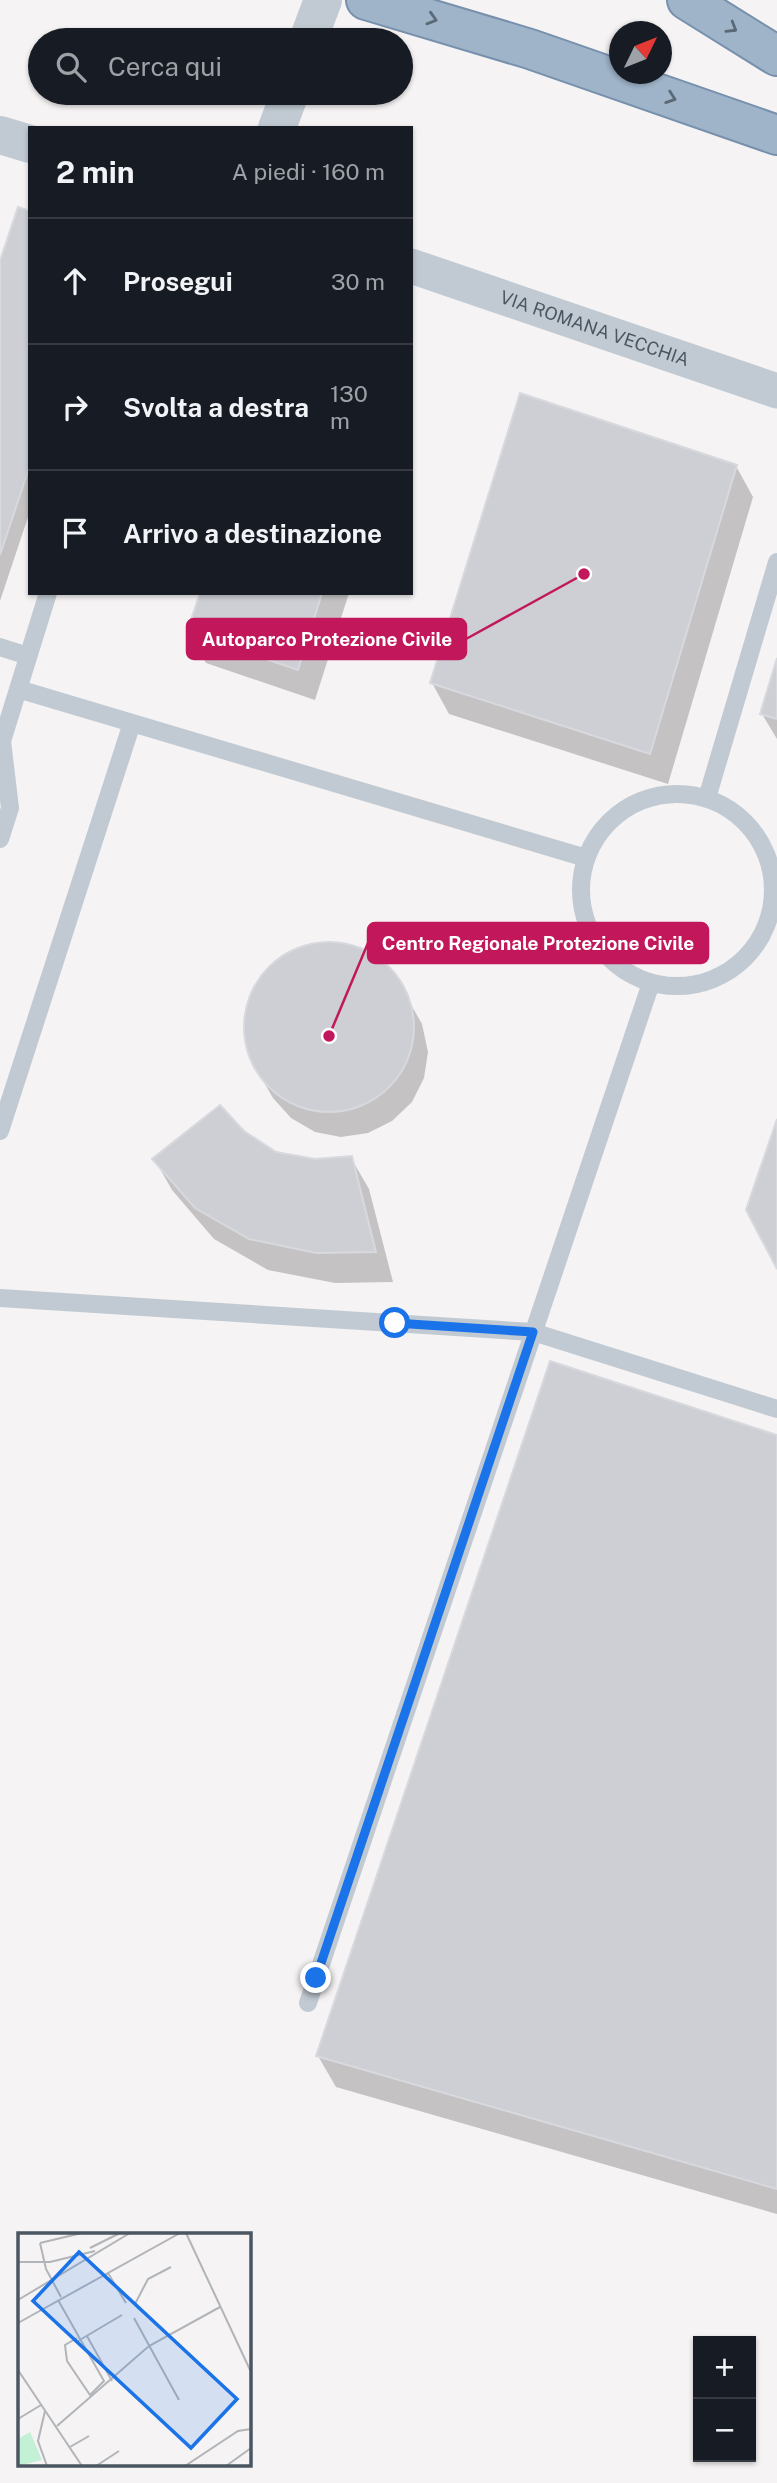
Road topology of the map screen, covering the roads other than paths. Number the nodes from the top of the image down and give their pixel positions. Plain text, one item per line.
1 (323, 0) edge
2 (366, 0) edge
3 (687, 0) edge
4 (312, 28) edge
5 (777, 56) edge
6 (286, 105) edge
7 (278, 126) edge
8 (0, 135) edge
9 (777, 135) edge
10 (28, 143) edge
11 (413, 267) edge
12 (777, 391) edge
13 (777, 562) edge
14 (47, 595) edge
15 (0, 647) edge
16 (29, 656) junction
17 (18, 689) junction
18 (132, 723) junction
19 (707, 799) junction
20 (0, 839) edge
21 (586, 858) junction
22 (775, 878) edge
23 (651, 982) junction
24 (0, 1131) edge
25 (0, 1298) edge
26 (533, 1332) junction
27 (777, 1409) edge
28 (308, 2003) dead end

1 - 4 street
2 -> 9 highway
3 -> 5 highway
6 - 7 street
8 - 10 street
11 - 12 street, VIA ROMANA VECCHIA
13 - 19 lane
14 - 16 lane
15 - 16 lane
16 - 17 lane
17 - 18 lane
17 - 20 lane
18 - 21 lane
18 - 24 lane
19 - 21 lane
19 - 22 lane
21 - 23 lane
22 - 23 lane
23 - 26 lane
25 - 26 lane
26 - 27 lane
26 - 28 lane

